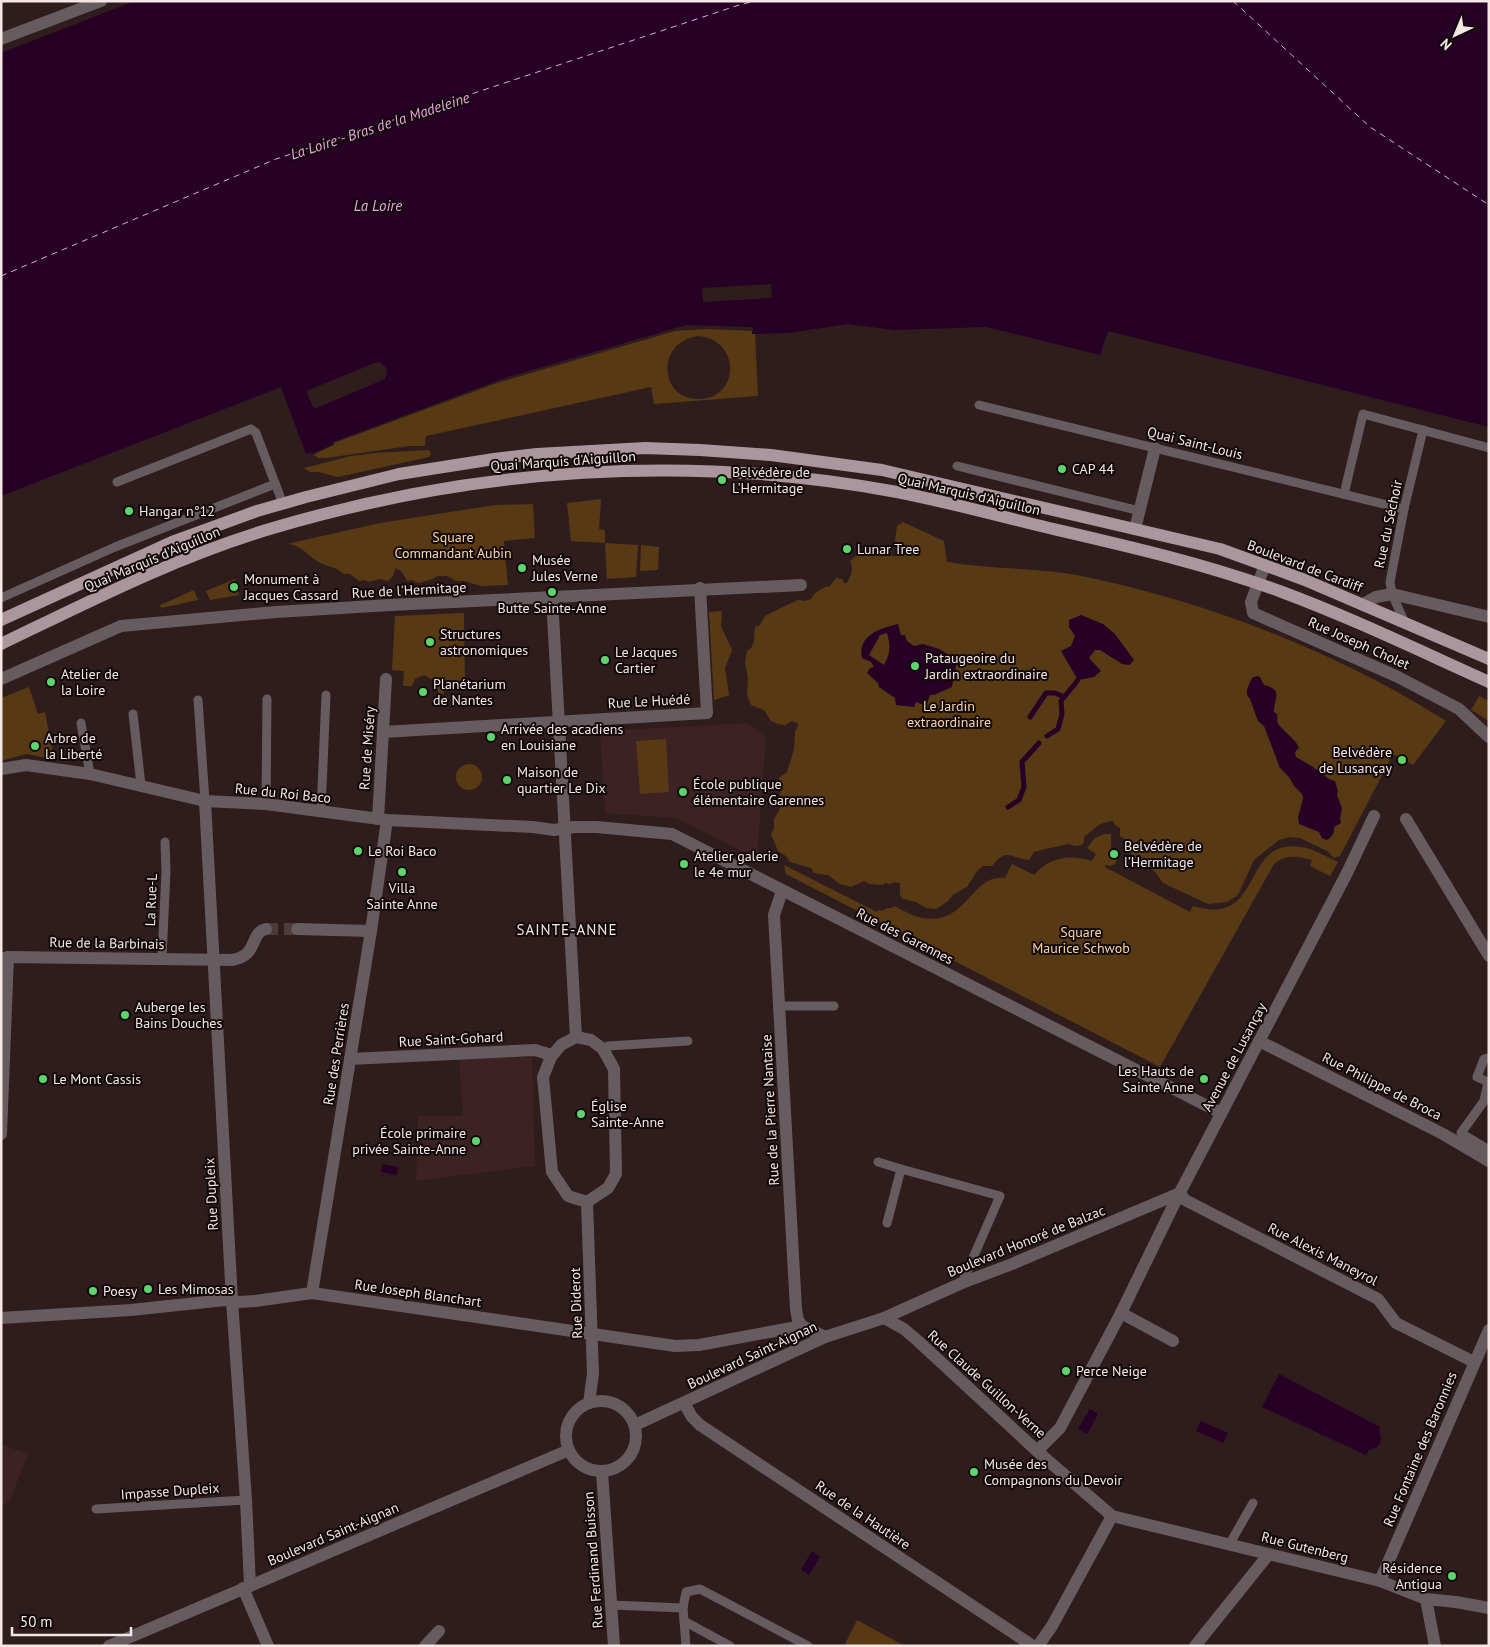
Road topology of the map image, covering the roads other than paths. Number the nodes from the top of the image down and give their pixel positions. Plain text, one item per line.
1 (101, 1) edge
2 (1, 39) edge
3 (979, 405) dead end
4 (1423, 430) junction
5 (1155, 448) junction
6 (1489, 448) edge
7 (957, 466) dead end
8 (117, 482) dead end
9 (275, 484) junction
10 (1344, 494) junction
11 (306, 497) junction
12 (283, 504) junction
13 (1404, 508) junction
14 (1140, 511) junction
15 (311, 517) junction
16 (1105, 522) joint
17 (1135, 529) junction
18 (1264, 565) junction
19 (801, 584) dead end
20 (1258, 584) junction
21 (700, 588) junction
22 (1392, 594) junction
23 (552, 597) junction
24 (1, 598) edge
25 (1362, 604) junction
26 (1489, 617) edge
27 (1, 620) edge
28 (1405, 623) junction
29 (1398, 641) junction
30 (1, 644) edge
31 (1489, 659) edge
32 (386, 679) dead end
33 (1, 680) edge
34 (1489, 682) edge
35 (326, 695) dead end
36 (267, 699) dead end
37 (198, 700) dead end
38 (133, 714) dead end
39 (558, 722) junction
40 (81, 723) dead end
41 (383, 732) junction
42 (1489, 737) edge
43 (1, 768) edge
44 (90, 774) junction
45 (141, 785) junction
46 (205, 801) junction
47 (266, 804) junction
48 (321, 811) junction
49 (1374, 816) dead end
50 (1406, 819) dead end
51 (382, 820) junction
52 (564, 828) junction
53 (165, 842) dead end
54 (782, 891) junction
55 (266, 929) dead end
56 (297, 929) tunnel mouth
57 (371, 931) junction
58 (1489, 956) edge
59 (5, 958) edge
60 (162, 958) junction
61 (213, 960) junction
62 (779, 1006) junction
63 (834, 1006) dead end
64 (576, 1037) junction
65 (688, 1041) dead end
66 (1260, 1041) junction
67 (603, 1049) junction
68 (551, 1057) junction
69 (1489, 1058) edge
70 (350, 1059) junction
71 (1486, 1103) edge
72 (1221, 1114) junction
73 (1, 1134) edge
74 (1489, 1150) edge
75 (1489, 1161) edge
76 (878, 1162) dead end
77 (901, 1169) junction
78 (1180, 1192) junction
79 (587, 1202) junction
80 (887, 1224) dead end
81 (962, 1282) junction
82 (312, 1293) junction
83 (232, 1301) junction
84 (1121, 1313) junction
85 (1, 1318) edge
86 (884, 1318) junction
87 (802, 1326) junction
88 (1489, 1330) edge
89 (592, 1333) junction
90 (825, 1337) junction
91 (1173, 1340) dead end
92 (1474, 1362) junction
93 (589, 1403) junction
94 (684, 1403) junction
95 (635, 1425) junction
96 (569, 1450) junction
97 (1038, 1451) junction
98 (602, 1472) junction
99 (246, 1500) junction
100 (1253, 1504) dead end
101 (96, 1509) dead end
102 (1112, 1516) junction
103 (1230, 1544) junction
104 (1269, 1554) junction
105 (1380, 1581) junction
106 (247, 1587) junction
107 (1426, 1598) junction
108 (612, 1605) junction
109 (683, 1608) junction
110 (1489, 1608) edge
111 (684, 1621) junction
112 (439, 1631) dead end
113 (109, 1646) edge
114 (268, 1646) edge
115 (425, 1646) edge
116 (614, 1646) edge
117 (686, 1646) edge
118 (730, 1646) edge
119 (808, 1646) edge
120 (1033, 1646) edge
121 (1038, 1646) edge
122 (1196, 1646) edge
123 (1435, 1646) edge

1 - 2 street
3 - 5 lane, Quai Saint-Louis
4 - 6 lane
4 - 10 lane
4 - 13 lane, Rue du Séchoir
5 - 10 lane, Quai Saint-Louis
5 - 14 street
7 - 14 lane
8 - 9 lane
9 - 12 lane
9 - 24 lane
10 - 13 lane, Quai Saint-Louis
11 - 12 main road, Quai Marquis d'Aiguillon
11 - 15 main road
11 - 16 main road, Quai Marquis d'Aiguillon
12 - 27 main road, Quai Marquis d'Aiguillon
13 - 22 lane, Rue du Séchoir
14 - 17 street
15 - 20 main road, Quai Marquis d'Aiguillon
15 - 30 main road, Quai Marquis d'Aiguillon
16 - 17 main road, Boulevard de Cardiff
17 - 18 main road, Boulevard de Cardiff
18 - 20 street, Rue Joseph Cholet
18 - 25 main road, Boulevard de Cardiff
19 - 21 street, Rue de l'Hermitage
20 - 29 main road
20 - 42 street, Rue Joseph Cholet
21 - 23 street, Rue de l'Hermitage
21 - 39 street, Rue Le Huédé
22 - 25 street
22 - 26 street
22 - 28 lane, Rue du Séchoir
23 - 33 street, Rue de l'Hermitage
23 - 39 street
25 - 28 main road, Boulevard de Cardiff
28 - 29 main road
28 - 31 main road, Boulevard de Cardiff
29 - 34 main road
32 - 41 street, Rue de Miséry
35 - 48 lane
36 - 47 lane
37 - 46 lane
38 - 45 lane
39 - 41 street, Rue Le Huédé
39 - 52 street
40 - 44 lane
41 - 51 street, Rue de Miséry
43 - 44 street, Rue du Roi Baco
44 - 45 street, Rue du Roi Baco
45 - 46 street, Rue du Roi Baco
46 - 47 street, Rue du Roi Baco
46 - 61 street, Rue Dupleix
47 - 48 street, Rue du Roi Baco
48 - 51 street, Rue du Roi Baco
49 - 66 street, Avenue de Lusançay
50 - 58 street
51 - 52 street, Rue du Roi Baco
51 - 57 street, Rue des Perrières
52 - 54 street, Rue des Garennes
52 - 64 street
53 - 60 lane, La Rue-L
54 - 62 street, Rue de la Pierre Nantaise
54 - 72 street, Rue des Garennes
55 - 61 street, Rue de la Barbinais
56 - 57 street
57 - 70 street, Rue des Perrières
59 - 60 street, Rue de la Barbinais
59 - 73 street
60 - 61 street, Rue de la Barbinais
61 - 83 street, Rue Dupleix
62 - 63 lane
62 - 87 street, Rue de la Pierre Nantaise
64 - 67 street
64 - 68 street
65 - 67 lane
66 - 72 street, Avenue de Lusançay
66 - 75 street, Rue Philippe de Broca
67 - 79 street
68 - 70 street, Rue Saint-Gohard
68 - 79 street
69 - 71 lane
70 - 82 street, Rue des Perrières
71 - 74 lane
72 - 78 street, Avenue de Lusançay
76 - 77 lane
77 - 80 lane
77 - 81 lane
78 - 81 street, Boulevard Honoré de Balzac
78 - 84 street, Avenue de Lusançay
78 - 92 street, Rue Alexis Maneyrol
79 - 89 street, Rue Diderot
81 - 86 street, Boulevard Honoré de Balzac
82 - 83 street, Rue Joseph Blanchart
82 - 89 street, Rue Joseph Blanchart
83 - 85 street, Rue Joseph Blanchart
83 - 99 street, Rue Dupleix
84 - 91 street
84 - 97 street, Avenue de Lusançay
86 - 90 street, Boulevard Saint-Aignan
86 - 97 street, Rue Claude Guillon-Verne
87 - 89 street, Rue Joseph Blanchart
87 - 90 street
88 - 92 street, Rue Fontaine des Baronnies
89 - 93 street, Rue Diderot
90 - 94 street, Boulevard Saint-Aignan
92 - 105 street, Rue Fontaine des Baronnies
93 - 95 street
93 - 96 street
94 - 95 street, Boulevard Saint-Aignan
94 - 120 street, Rue de la Hautière
95 - 98 street
96 - 98 street
96 - 106 street, Boulevard Saint-Aignan
97 - 102 street, Rue Claude Guillon-Verne
98 - 108 street, Rue Ferdinand Buisson
99 - 101 lane, Impasse Dupleix
99 - 106 street, Rue Dupleix
100 - 103 lane
102 - 103 street, Rue Gutenberg
102 - 121 street
103 - 104 street, Rue Gutenberg
104 - 105 street, Rue Gutenberg
104 - 122 street
105 - 107 street, Rue Gutenberg
106 - 113 street, Boulevard Saint-Aignan
106 - 114 street
107 - 110 street, Rue Gutenberg
107 - 123 street
108 - 109 lane
108 - 116 street, Rue Ferdinand Buisson
109 - 111 lane
109 - 119 lane
111 - 117 lane
111 - 118 lane
112 - 115 street

